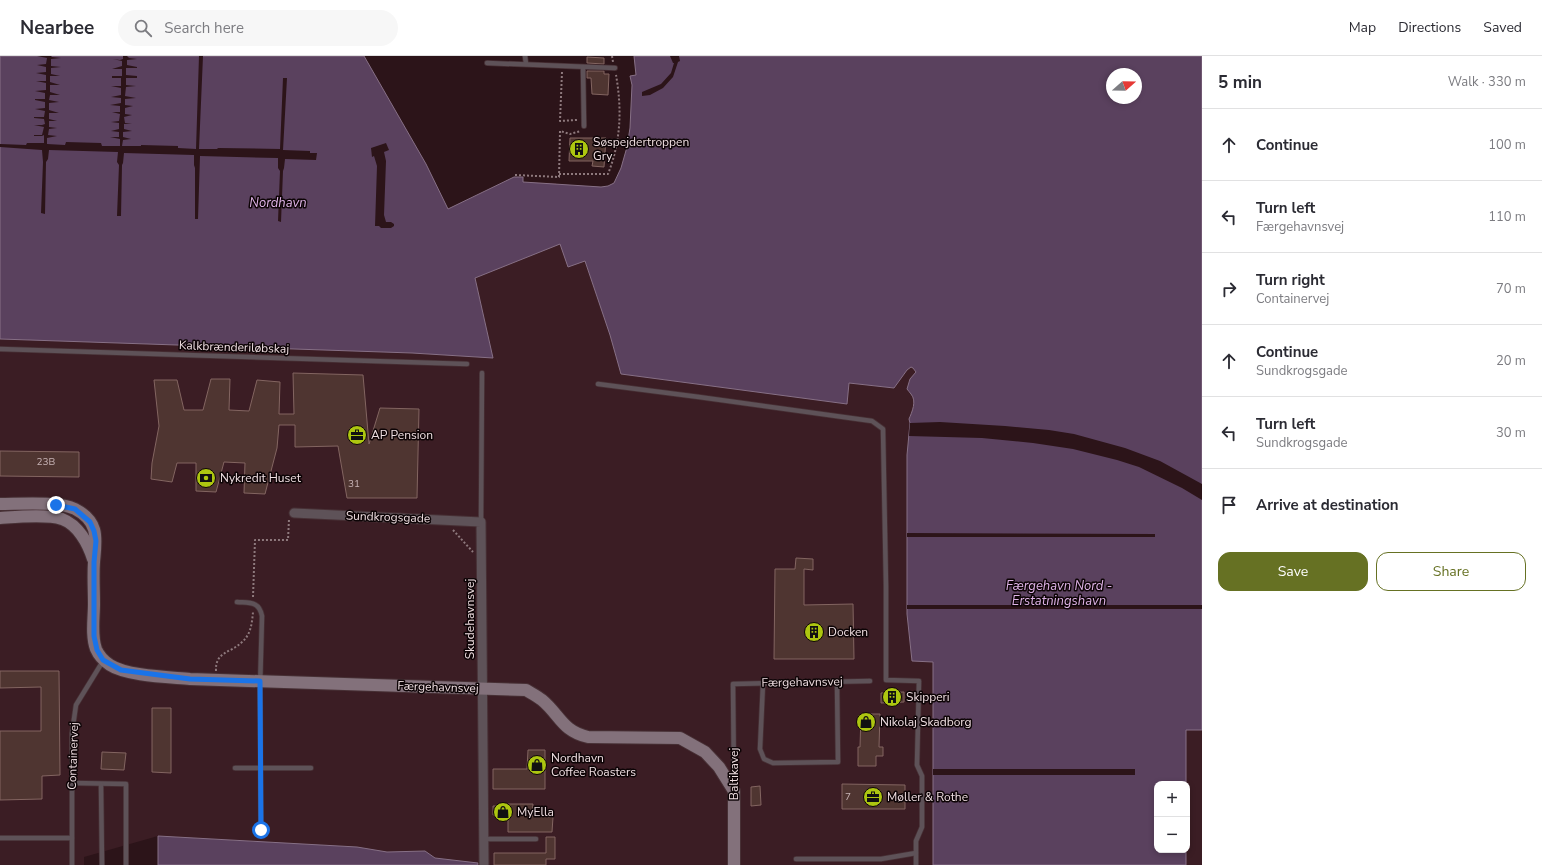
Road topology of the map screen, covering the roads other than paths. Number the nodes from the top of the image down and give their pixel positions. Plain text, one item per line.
1 (525, 56) edge
2 (487, 63) dead end
3 (526, 64) junction
4 (583, 67) junction
5 (615, 68) road end
6 (584, 126) road end
7 (0, 349) edge
8 (467, 364) dead end
9 (482, 373) dead end
10 (598, 384) dead end
11 (0, 504) edge
12 (294, 513) road end
13 (0, 518) edge
14 (481, 522) junction
15 (94, 562) junction
16 (237, 602) dead end
17 (103, 660) junction
18 (260, 681) junction
19 (870, 681) dead end
20 (837, 682) junction
21 (763, 683) junction
22 (733, 684) joint
23 (482, 688) junction
24 (235, 768) dead end
25 (261, 768) junction
26 (312, 768) dead end
27 (72, 784) junction
28 (101, 784) junction
29 (734, 791) junction
30 (261, 830) dead end
31 (0, 838) edge
32 (72, 838) junction
33 (484, 839) junction
34 (536, 839) dead end
35 (916, 854) junction
36 (796, 859) dead end
37 (72, 865) edge
38 (102, 865) edge
39 (126, 865) edge
40 (484, 865) edge
41 (734, 865) edge
42 (916, 865) edge

1 - 3 lane
2 - 3 lane
3 - 4 lane
4 - 5 lane
4 - 6 lane
7 - 8 lane, Kalkbrænderiløbskaj
9 - 14 lane, Skudehavnsvej
10 - 35 lane
11 - 15 street
12 - 14 street, Sundkrogsgade
13 - 15 street
14 - 23 street, Skudehavnsvej
15 - 17 street
16 - 18 lane
17 - 18 street, Færgehavnsvej
17 - 27 lane, Containervej
18 - 23 street, Færgehavnsvej
18 - 25 lane
19 - 20 lane, Færgehavnsvej
20 - 21 lane, Færgehavnsvej
20 - 21 lane
21 - 22 lane, Færgehavnsvej
22 - 29 lane, Baltikavej
23 - 29 street, Færgehavnsvej
23 - 33 street, Skudehavnsvej
24 - 25 lane
25 - 26 lane
25 - 30 lane
27 - 28 lane
27 - 32 lane, Containervej
28 - 38 lane
28 - 39 lane
29 - 41 street, Baltikavej
31 - 32 lane
32 - 37 lane, Containervej
33 - 34 lane
33 - 40 street, Skudehavnsvej
35 - 36 lane
35 - 42 lane

